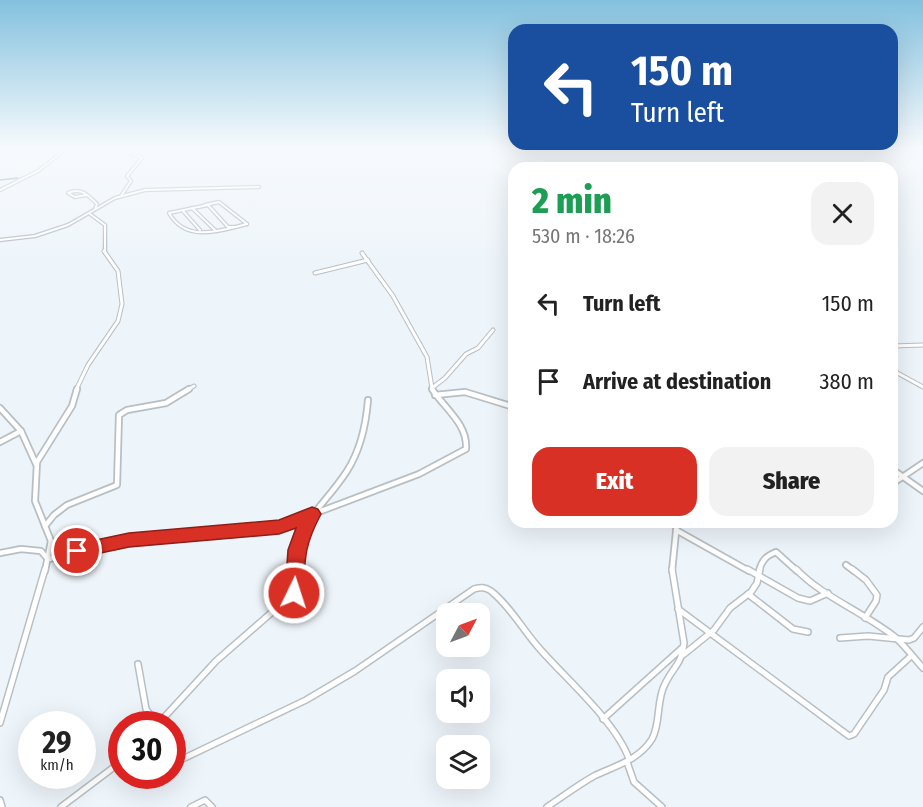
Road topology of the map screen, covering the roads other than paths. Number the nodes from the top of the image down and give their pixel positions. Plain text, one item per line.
1 (129, 185) edge
2 (259, 188) dead end
3 (87, 195) junction
4 (121, 196) junction
5 (107, 202) junction
6 (97, 204) junction
7 (204, 205) junction
8 (192, 208) junction
9 (95, 210) junction
10 (183, 211) junction
11 (90, 214) junction
12 (234, 227) junction
13 (201, 231) junction
14 (217, 231) junction
15 (0, 240) edge
16 (362, 254) dead end
17 (368, 260) junction
18 (315, 273) dead end
19 (493, 330) dead end
20 (923, 345) edge
21 (898, 346) edge
22 (898, 373) edge
23 (194, 386) dead end
24 (923, 387) edge
25 (432, 388) junction
26 (435, 395) junction
27 (368, 400) dead end
28 (508, 405) edge
29 (0, 408) edge
30 (21, 431) junction
31 (0, 442) edge
32 (923, 464) edge
33 (37, 465) junction
34 (898, 474) edge
35 (904, 477) junction
36 (898, 480) edge
37 (923, 490) edge
38 (312, 514) junction
39 (45, 527) junction
40 (676, 530) joint
41 (0, 553) edge
42 (48, 559) junction
43 (846, 565) dead end
44 (757, 576) junction
45 (828, 593) junction
46 (748, 594) junction
47 (678, 609) junction
48 (865, 618) junction
49 (923, 627) edge
50 (710, 633) junction
51 (808, 633) dead end
52 (840, 638) dead end
53 (896, 639) junction
54 (682, 652) junction
55 (910, 657) junction
56 (138, 664) dead end
57 (923, 668) edge
58 (148, 711) edge
59 (170, 711) edge
60 (603, 719) junction
61 (0, 723) edge
62 (186, 757) edge
63 (628, 760) junction
64 (108, 772) edge
65 (0, 800) edge
66 (2, 807) edge
67 (61, 807) edge
68 (191, 807) edge
69 (212, 807) edge
70 (547, 807) edge
71 (662, 807) edge

1 - 4 street
2 - 4 street
3 - 3 street
3 - 6 street
4 - 5 street
5 - 6 street
5 - 9 street
6 - 9 street
7 - 8 street
7 - 12 street
7 - 12 street
8 - 10 street
8 - 14 street
9 - 11 street
10 - 13 street
10 - 13 street
11 - 15 street
11 - 33 street
12 - 14 street
13 - 14 street
16 - 17 street
17 - 18 street
17 - 25 street
19 - 25 street
20 - 21 street
22 - 24 street
23 - 39 street
25 - 26 street
26 - 28 street
26 - 38 street
27 - 38 street
29 - 30 street
30 - 31 street
30 - 33 street
32 - 35 street
33 - 39 street
34 - 35 street
35 - 36 street
35 - 37 street
38 - 42 street
38 - 59 street
39 - 42 street
40 - 44 street
40 - 47 street
41 - 42 street
42 - 61 street
43 - 48 street
44 - 45 street
44 - 45 street
44 - 46 street
45 - 48 street
46 - 50 street
46 - 51 street
47 - 50 street
47 - 54 street
48 - 53 street
49 - 53 street
50 - 54 street
50 - 55 street
52 - 53 street
53 - 55 street
54 - 60 street
54 - 63 street
55 - 57 street
56 - 58 street
60 - 62 street
60 - 63 street
63 - 70 street
63 - 71 street
64 - 67 street
65 - 66 street
68 - 69 street

